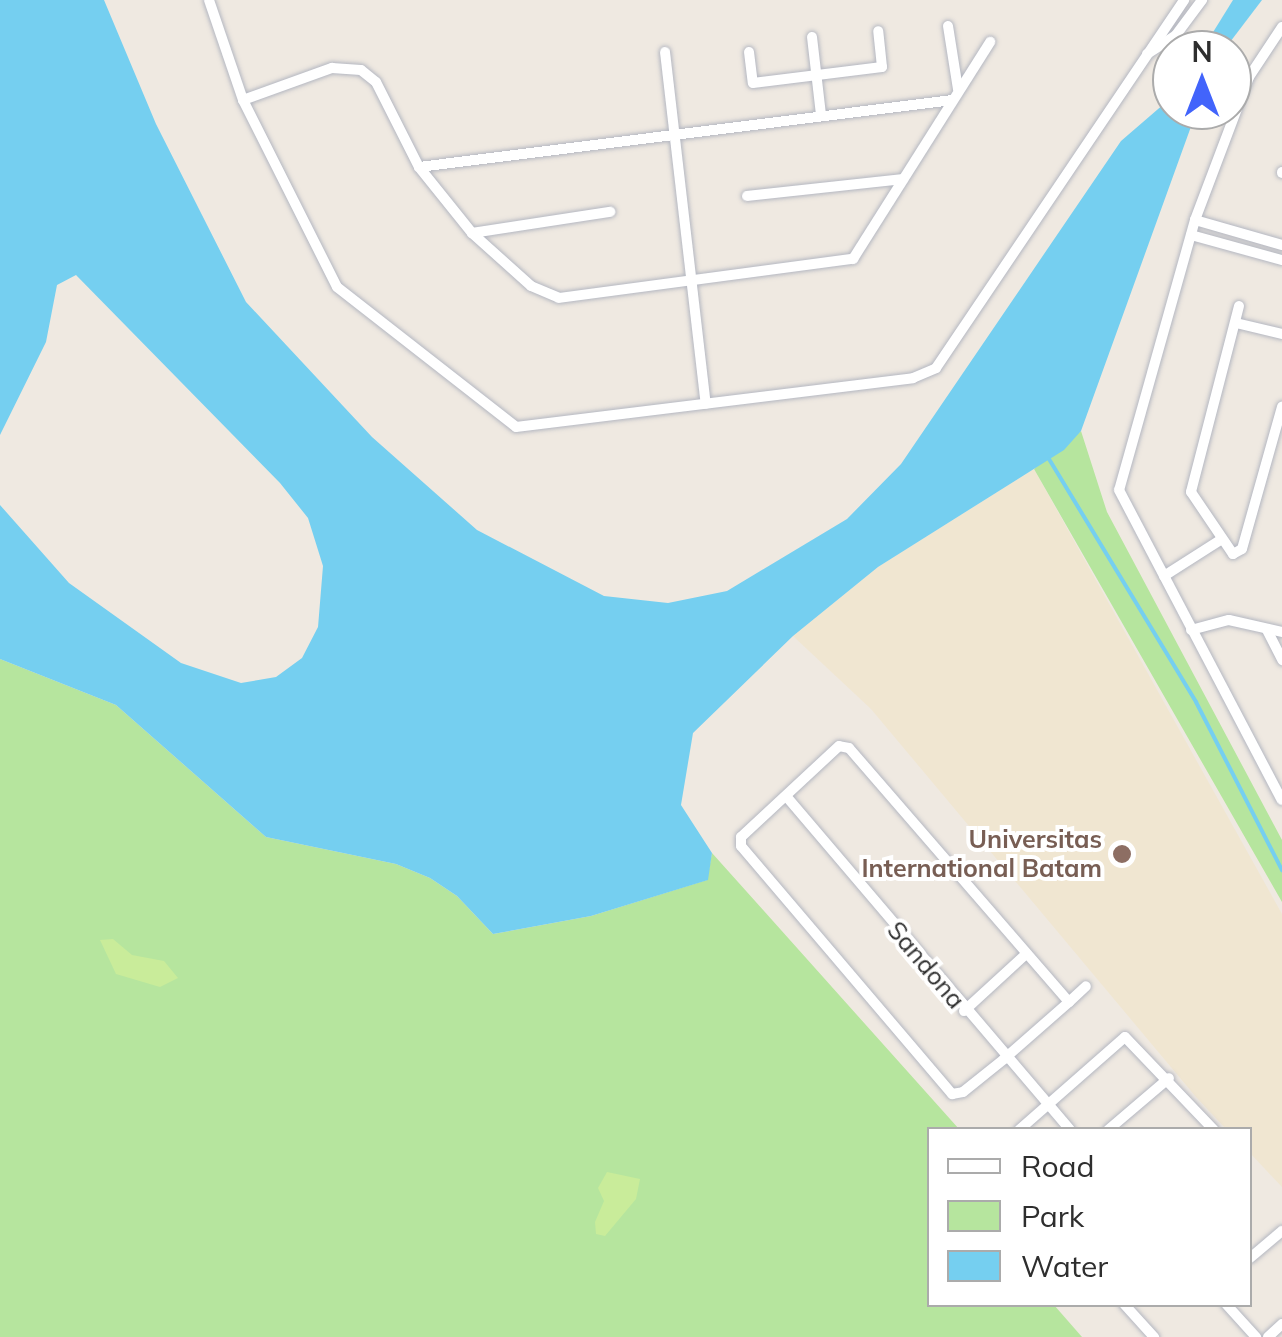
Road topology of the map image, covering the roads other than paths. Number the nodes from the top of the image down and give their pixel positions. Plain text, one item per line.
1 (209, 0) edge
2 (1184, 0) edge
3 (1202, 0) edge
4 (948, 26) dead end
5 (1282, 28) edge
6 (878, 31) dead end
7 (812, 37) dead end
8 (990, 42) dead end
9 (664, 52) dead end
10 (749, 52) dead end
11 (1146, 54) junction
12 (816, 75) junction
13 (955, 95) junction
14 (243, 100) junction
15 (821, 114) junction
16 (674, 131) junction
17 (419, 167) junction
18 (903, 179) junction
19 (748, 196) dead end
20 (610, 212) dead end
21 (1194, 220) junction
22 (472, 233) junction
23 (1190, 236) junction
24 (1282, 245) edge
25 (1282, 260) edge
26 (691, 279) junction
27 (1239, 306) dead end
28 (1236, 323) junction
29 (1282, 334) edge
30 (706, 404) junction
31 (1282, 407) edge
32 (1277, 448) edge
33 (1220, 541) junction
34 (1164, 576) junction
35 (1191, 630) junction
36 (1268, 630) junction
37 (1282, 632) edge
38 (1282, 660) edge
39 (786, 796) junction
40 (1282, 800) edge
41 (1026, 955) junction
42 (1086, 986) dead end
43 (1069, 1002) junction
44 (964, 1011) junction
45 (1004, 1059) junction
46 (1169, 1078) junction
47 (1046, 1105) junction
48 (1022, 1127) edge
49 (1067, 1127) edge
50 (1112, 1127) edge
51 (1208, 1127) edge
52 (1282, 1230) edge
53 (1252, 1256) edge
54 (1127, 1307) edge
55 (1229, 1307) edge
56 (1282, 1324) edge
57 (1154, 1337) edge
58 (1256, 1337) edge
59 (1268, 1337) edge

1 - 14 street
2 - 11 street
3 - 11 street
4 - 13 street
5 - 21 street
6 - 12 street
7 - 12 street
8 - 13 street
9 - 16 street
10 - 12 street
11 - 30 street
12 - 15 street
13 - 15 street
13 - 18 street
14 - 17 street
14 - 30 street
15 - 16 street
16 - 17 street
16 - 26 street
17 - 22 street
18 - 19 street
18 - 26 street
20 - 22 street
21 - 23 street
21 - 24 street
22 - 26 street
23 - 25 street
23 - 34 street
26 - 30 street
27 - 28 street
28 - 29 street
28 - 33 street
31 - 32 street
32 - 33 street
33 - 34 street
34 - 35 street
35 - 36 street
35 - 40 street
36 - 37 street
36 - 38 street
39 - 41 street
39 - 44 street, Sandona
39 - 45 street
41 - 43 street
41 - 44 street
42 - 43 street
43 - 45 street
44 - 45 street, Sandona
45 - 47 street, Sandona
46 - 47 street
46 - 50 street
46 - 51 street
47 - 48 street
47 - 49 street, Sandona
52 - 53 street
54 - 57 street
55 - 58 street
56 - 59 street

